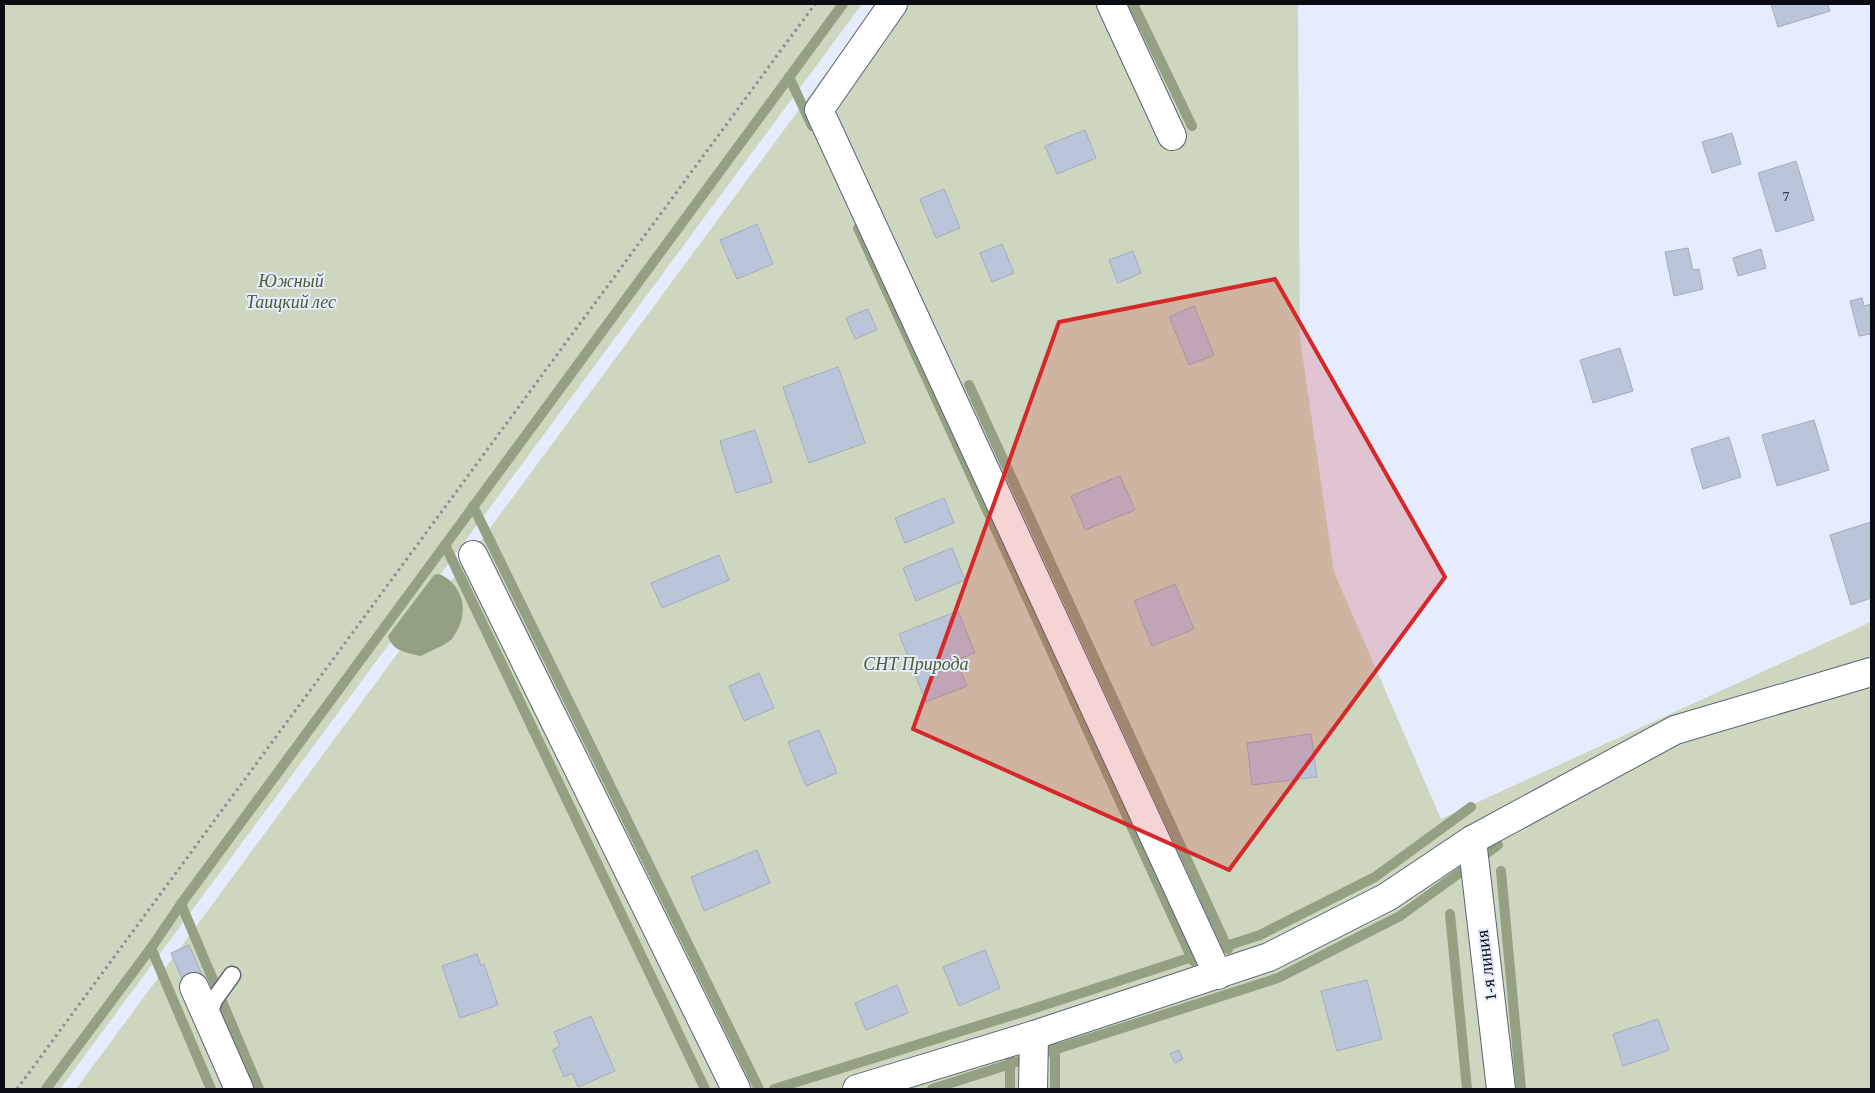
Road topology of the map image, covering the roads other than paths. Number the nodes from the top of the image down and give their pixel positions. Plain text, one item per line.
1 (893, 4) edge
2 (1112, 4) edge
3 (1172, 136) dead end
4 (473, 556) dead end
5 (1871, 672) edge
6 (1472, 840) junction
7 (232, 975) dead end
8 (1218, 975) junction
9 (194, 987) dead end
10 (208, 1018) junction
11 (1034, 1034) junction
12 (239, 1089) edge
13 (736, 1089) edge
14 (857, 1089) edge
15 (1033, 1089) edge
16 (1501, 1089) edge

1 - 8 street
2 - 3 street
4 - 13 street
5 - 6 street
6 - 8 street
6 - 16 street, 1-я линия
7 - 10 lane
8 - 11 street
9 - 10 street
10 - 12 street
11 - 14 street
11 - 15 street

